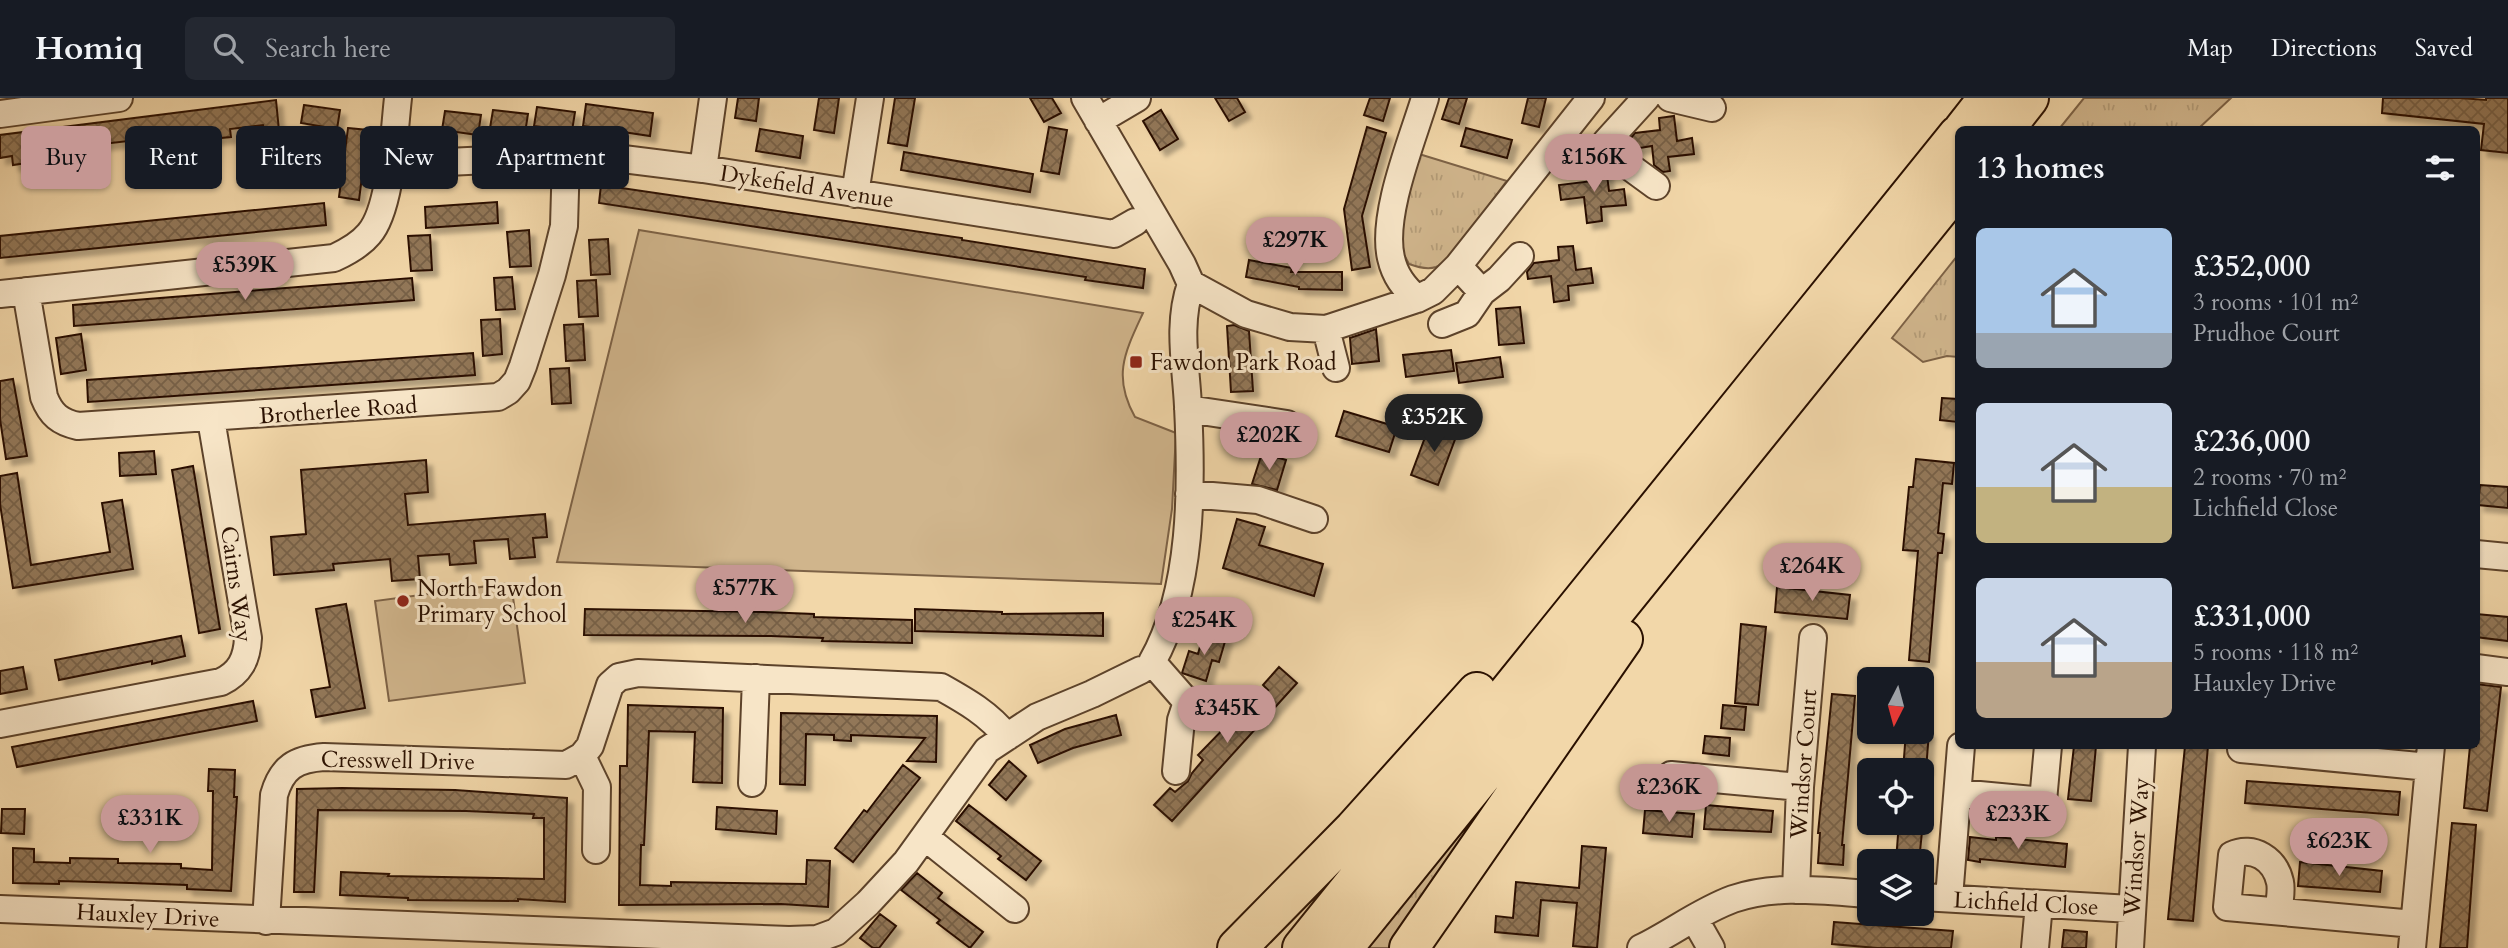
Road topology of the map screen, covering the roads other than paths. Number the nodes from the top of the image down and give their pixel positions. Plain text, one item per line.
1 (119, 98) edge
2 (398, 98) edge
3 (713, 98) edge
4 (870, 98) edge
5 (1137, 98) edge
6 (1425, 98) edge
7 (1591, 98) edge
8 (1646, 98) edge
9 (1670, 98) edge
10 (1988, 98) edge
11 (2029, 98) edge
12 (1712, 108) dead end
13 (1091, 109) edge
14 (0, 114) edge
15 (394, 126) edge
16 (1966, 126) edge
17 (2007, 126) edge
18 (1955, 139) edge
19 (629, 160) edge
20 (703, 169) junction
21 (1656, 186) dead end
22 (386, 189) edge
23 (566, 189) edge
24 (1955, 189) edge
25 (855, 194) junction
26 (1135, 222) dead end
27 (1520, 256) dead end
28 (1458, 266) junction
29 (1191, 284) junction
30 (13, 292) edge
31 (1482, 292) junction
32 (1417, 299) junction
33 (1442, 324) dead end
34 (1326, 329) junction
35 (1336, 368) dead end
36 (1188, 409) junction
37 (211, 419) junction
38 (1287, 424) dead end
39 (1716, 461) junction
40 (1189, 494) junction
41 (1314, 519) dead end
42 (2480, 554) edge
43 (2508, 557) edge
44 (1813, 638) dead end
45 (1146, 666) junction
46 (2480, 668) edge
47 (2508, 672) edge
48 (756, 678) junction
49 (0, 724) edge
50 (1007, 737) junction
51 (1961, 749) edge
52 (2048, 749) edge
53 (2142, 749) edge
54 (2241, 749) edge
55 (2334, 752) edge
56 (582, 756) junction
57 (2430, 756) edge
58 (1175, 771) dead end
59 (1671, 775) dead end
60 (751, 783) dead end
61 (1800, 787) junction
62 (1958, 793) junction
63 (925, 837) junction
64 (596, 850) dead end
65 (1796, 890) junction
66 (1857, 893) edge
67 (1934, 897) edge
68 (1949, 898) junction
69 (2039, 904) junction
70 (1015, 908) dead end
71 (0, 909) edge
72 (2131, 909) junction
73 (2278, 911) dead end
74 (1694, 918) junction
75 (266, 921) junction
76 (2413, 936) edge
77 (399, 937) edge
78 (626, 941) edge
79 (789, 944) edge
80 (1237, 948) edge
81 (1302, 948) edge
82 (1343, 948) edge
83 (1409, 948) edge
84 (1641, 948) edge
85 (1710, 948) edge
86 (2035, 948) edge
87 (2130, 948) edge

1 - 14 street
2 - 15 street
3 - 20 street
4 - 25 street
5 - 13 street
6 - 32 street
7 - 28 street
8 - 21 street
9 - 12 street
10 - 16 highway
11 - 17 highway
13 - 29 street
18 - 39 highway
19 - 20 street, Dykefield Avenue
20 - 25 street, Dykefield Avenue
22 - 30 street
23 - 37 street, Brotherlee Road
24 - 39 highway
25 - 26 street, Dykefield Avenue
27 - 31 street
28 - 31 street
28 - 32 street
29 - 34 street
29 - 36 street
30 - 37 street, Brotherlee Road
31 - 33 street
32 - 34 street
34 - 35 street
36 - 38 street
36 - 40 street
37 - 49 street, Cairns Way
39 - 80 highway
39 - 81 highway
39 - 82 highway
39 - 83 highway
40 - 41 street
40 - 45 street
42 - 43 street
44 - 61 street, Windsor Court
45 - 50 street, Hauxley Drive
45 - 58 street
46 - 47 street
48 - 50 street
48 - 56 street
48 - 60 street
50 - 63 street, Hauxley Drive
51 - 62 street
52 - 62 street
53 - 72 street, Windsor Way
54 - 55 street
55 - 57 street
56 - 64 street
56 - 75 street, Cresswell Drive
57 - 76 street
59 - 61 street
61 - 65 street, Windsor Court
62 - 68 street
63 - 70 street
63 - 79 street, Hauxley Drive
65 - 66 street
65 - 74 street
67 - 68 street, Lichfield Close
68 - 69 street, Lichfield Close
69 - 72 street, Lichfield Close
69 - 86 street
71 - 75 street, Hauxley Drive
72 - 87 street, Windsor Way
73 - 76 street
74 - 84 street
74 - 85 street
75 - 77 street, Hauxley Drive
77 - 78 street, Hauxley Drive
78 - 79 street, Hauxley Drive

